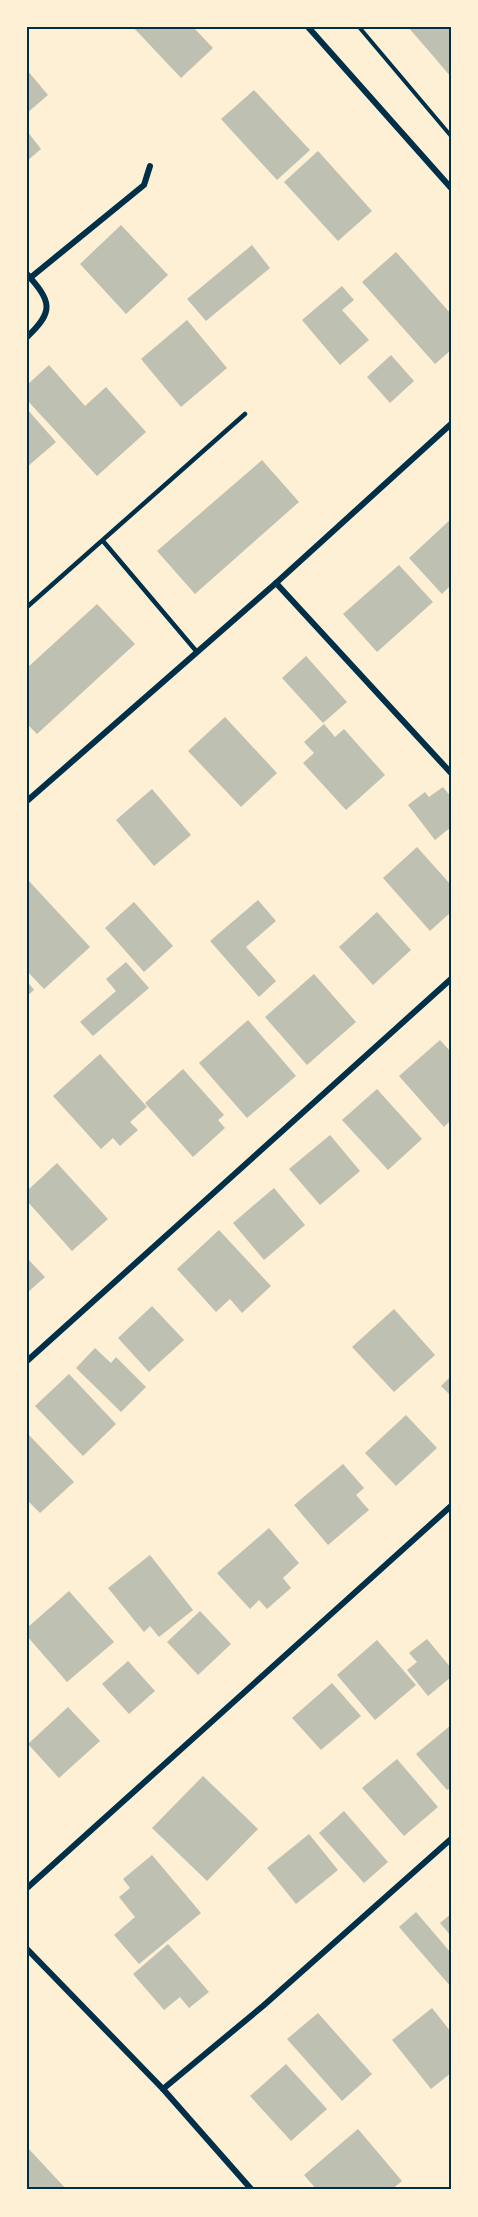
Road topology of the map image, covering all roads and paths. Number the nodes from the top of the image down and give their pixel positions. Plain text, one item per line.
1 (308, 27) edge
2 (359, 27) edge
3 (451, 136) edge
4 (150, 166) dead end
5 (451, 188) edge
6 (29, 276) edge
7 (27, 337) edge
8 (245, 414) dead end
9 (451, 424) edge
10 (104, 541) junction
11 (276, 584) junction
12 (27, 607) edge
13 (196, 652) junction
14 (451, 773) edge
15 (27, 801) edge
16 (451, 979) edge
17 (27, 1361) edge
18 (451, 1506) edge
19 (451, 1839) edge
20 (27, 1888) edge
21 (27, 1949) edge
22 (163, 2089) junction
23 (252, 2190) edge

1 - 5 street
2 - 3 path
4 - 6 street
6 - 7 street
8 - 10 lane
9 - 11 street
10 - 12 lane
10 - 13 lane
11 - 13 street
11 - 14 street
13 - 15 street
16 - 17 street
18 - 20 street
19 - 22 street
21 - 22 street
22 - 23 street

